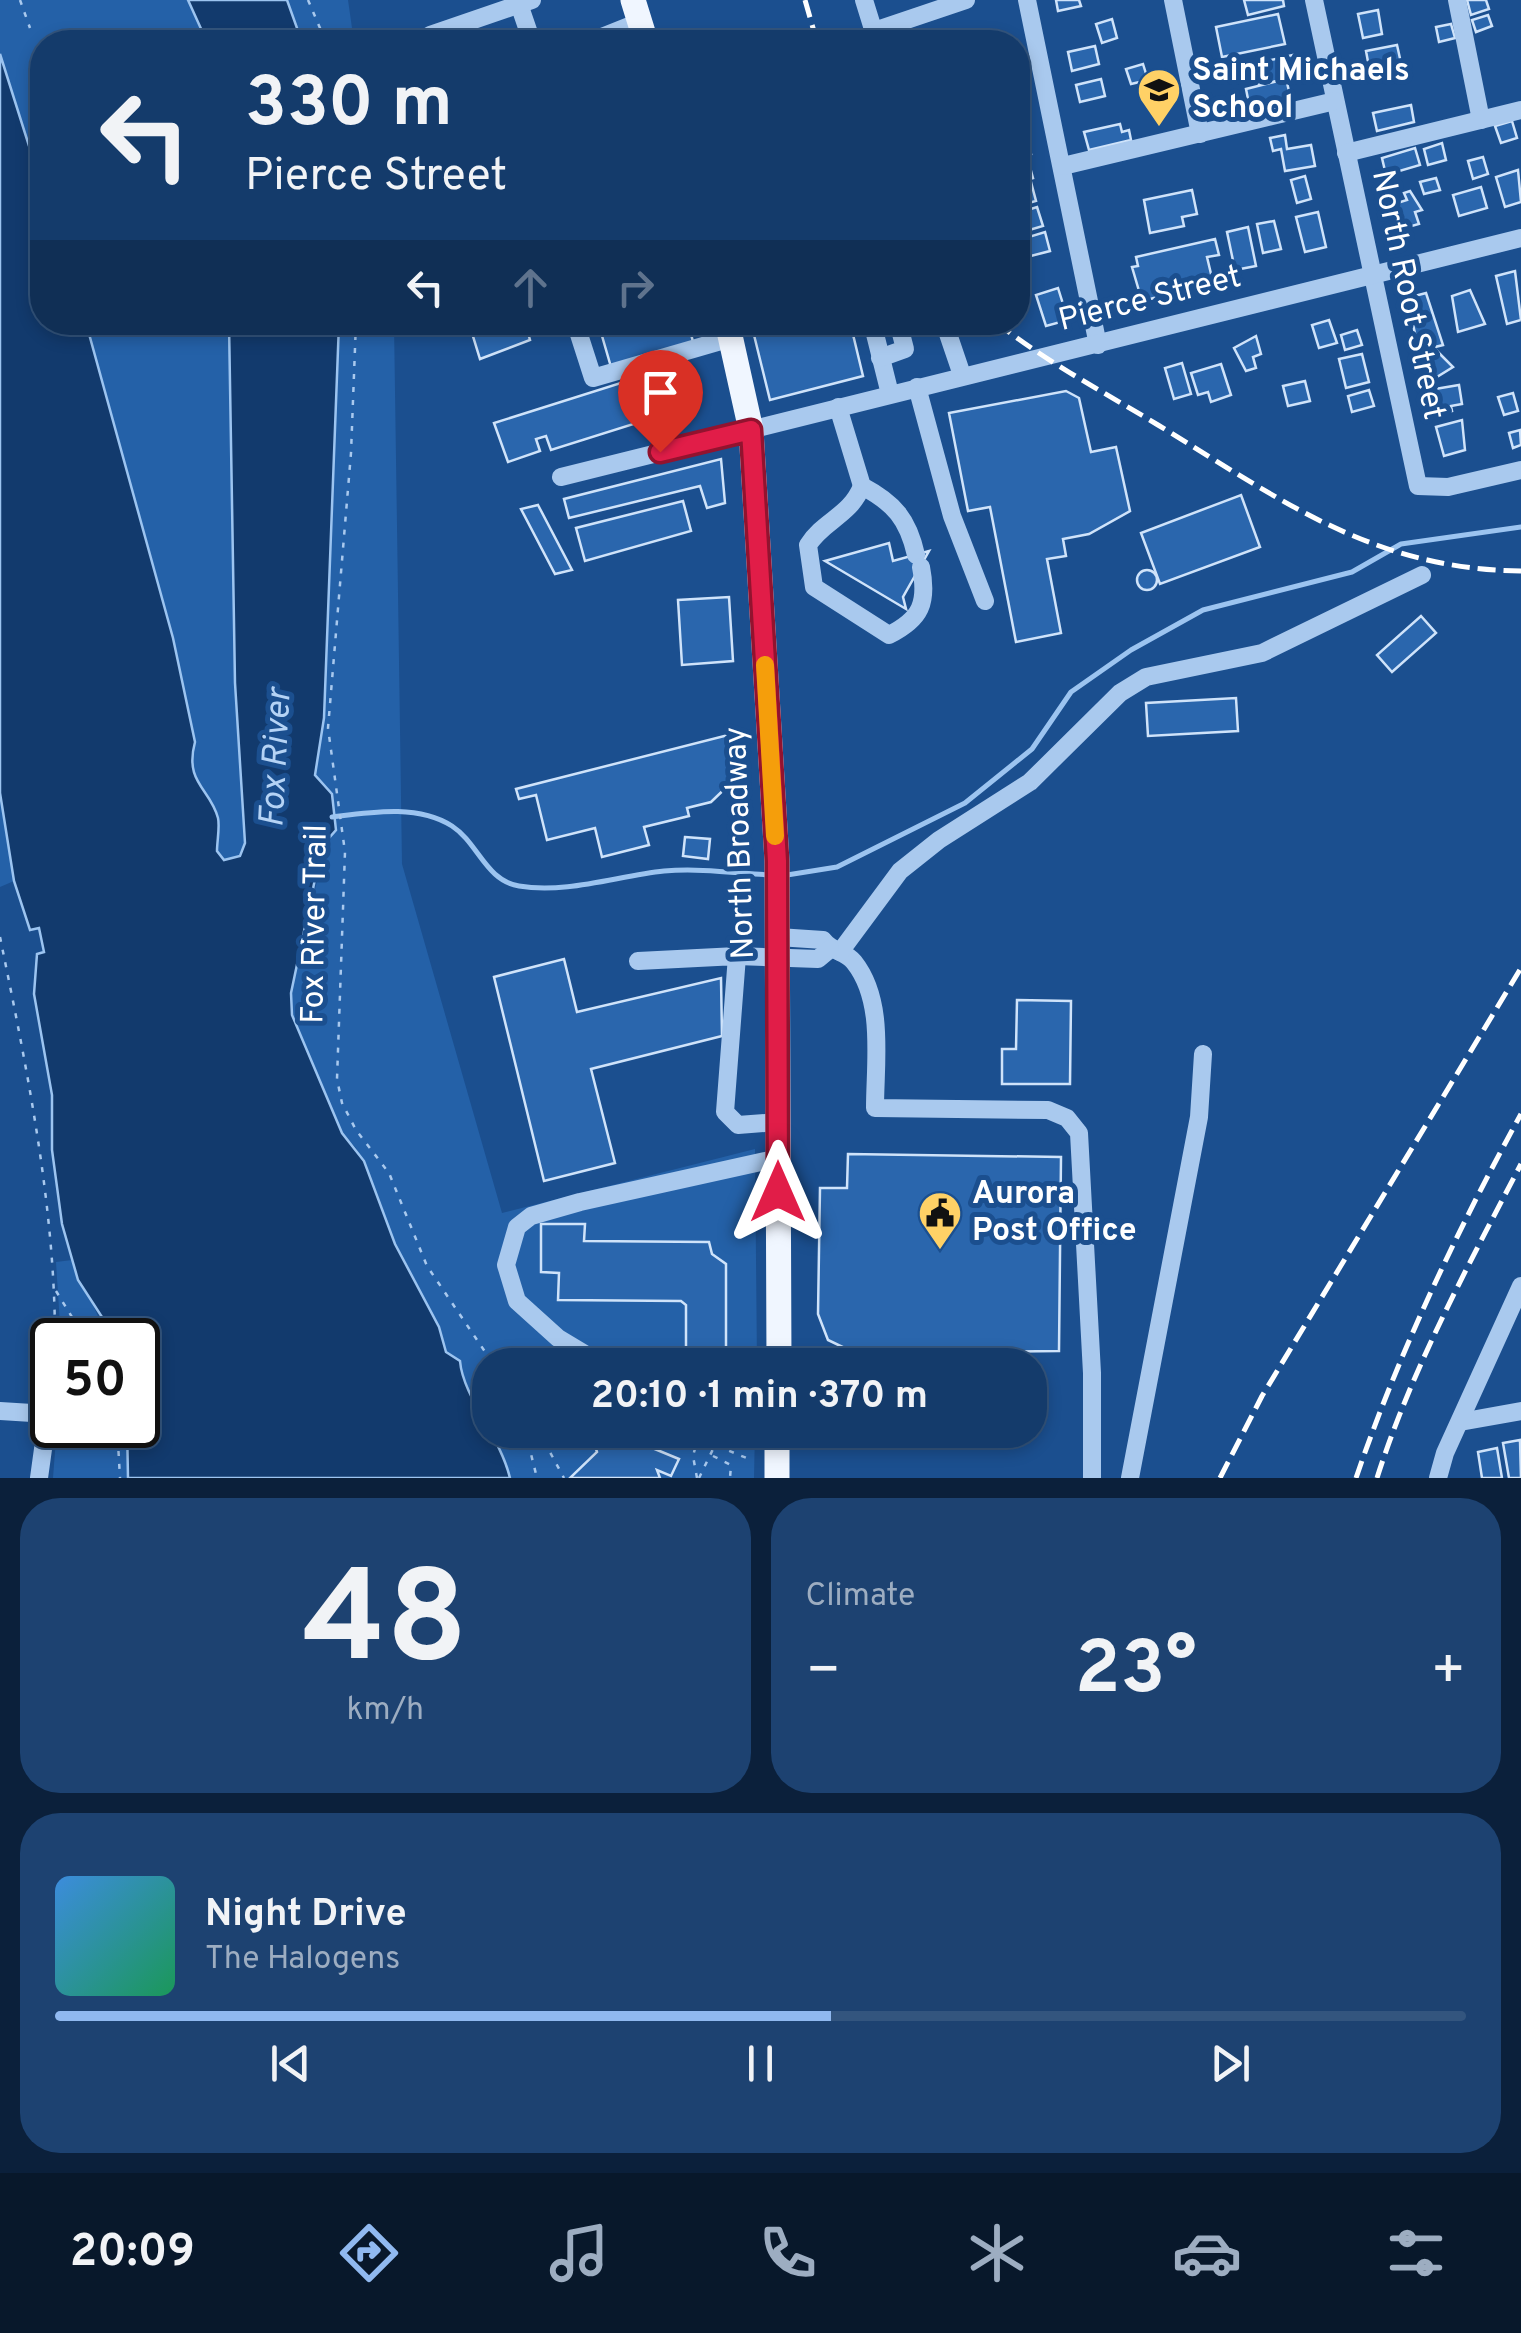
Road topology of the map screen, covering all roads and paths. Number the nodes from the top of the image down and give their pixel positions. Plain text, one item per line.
1 (20, 0) edge
2 (308, 0) edge
3 (864, 0) edge
4 (966, 0) edge
5 (1027, 0) edge
6 (1172, 0) edge
7 (1314, 0) edge
8 (1457, 0) edge
9 (526, 2) edge
10 (30, 28) dead end
11 (321, 30) edge
12 (445, 30) edge
13 (530, 30) edge
14 (873, 30) edge
15 (892, 30) edge
16 (1335, 102) junction
17 (1521, 110) edge
18 (1481, 120) junction
19 (1200, 134) junction
20 (1346, 153) junction
21 (1063, 166) junction
22 (1521, 238) edge
23 (1370, 275) junction
24 (356, 335) edge
25 (578, 335) edge
26 (715, 335) edge
27 (730, 335) edge
28 (875, 335) edge
29 (901, 335) edge
30 (948, 335) edge
31 (1098, 344) junction
32 (880, 358) junction
33 (962, 375) junction
34 (917, 387) junction
35 (890, 394) junction
36 (838, 407) junction
37 (751, 430) junction
38 (1521, 470) edge
39 (561, 477) dead end
40 (862, 486) junction
41 (1422, 575) dead end
42 (985, 601) dead end
43 (0, 937) edge
44 (778, 947) junction
45 (835, 951) junction
46 (737, 956) junction
47 (638, 962) dead end
48 (1202, 1054) dead end
49 (779, 1122) junction
50 (778, 1158) junction
51 (1521, 1286) edge
52 (55, 1290) junction
53 (56, 1318) edge
54 (72, 1318) edge
55 (482, 1348) edge
56 (575, 1348) edge
57 (778, 1348) edge
58 (0, 1411) edge
59 (1521, 1411) edge
60 (30, 1413) edge
61 (1460, 1422) junction
62 (44, 1448) edge
63 (118, 1448) edge
64 (530, 1448) edge
65 (548, 1448) edge
66 (695, 1448) edge
67 (777, 1448) edge
68 (711, 1456) junction
69 (749, 1459) dead end
70 (40, 1478) edge
71 (120, 1478) edge
72 (537, 1478) edge
73 (564, 1478) edge
74 (698, 1478) edge
75 (730, 1478) edge
76 (777, 1478) edge
77 (1092, 1478) edge
78 (1130, 1478) edge
79 (1438, 1478) edge

1 - 10 path
2 - 11 path
3 - 14 street
4 - 15 street
5 - 21 street
6 - 19 street
7 - 16 street, North Root Street
8 - 18 street
9 - 12 street
9 - 13 street
16 - 19 street
16 - 20 street, North Root Street
17 - 18 street
18 - 20 street
19 - 21 street
20 - 23 street, North Root Street
21 - 31 street
22 - 23 street, Pierce Street
23 - 31 street, Pierce Street
23 - 38 street, North Root Street
24 - 55 path, Fox River Trail
25 - 26 street
27 - 37 main road, North Broadway
28 - 32 street
29 - 32 street
30 - 33 street
31 - 33 street, Pierce Street
32 - 35 street
33 - 34 street, Pierce Street
34 - 35 street, Pierce Street
34 - 42 street
35 - 36 street, Pierce Street
36 - 37 street, Pierce Street
36 - 40 street
37 - 39 street, Pierce Street
37 - 44 main road, North Broadway
40 - 40 street
41 - 45 street
43 - 52 path
44 - 45 street
44 - 46 street
44 - 49 main road, North Broadway
45 - 77 street
46 - 47 street
46 - 49 street
48 - 78 street
49 - 50 main road, North Broadway
50 - 56 street
50 - 57 main road, North Broadway
51 - 61 street
52 - 53 path
52 - 54 path
58 - 60 street
59 - 61 street
61 - 79 street
62 - 70 street
63 - 71 path
64 - 72 path
65 - 73 path
66 - 74 path
67 - 76 main road
68 - 69 path
68 - 74 path
68 - 75 path

